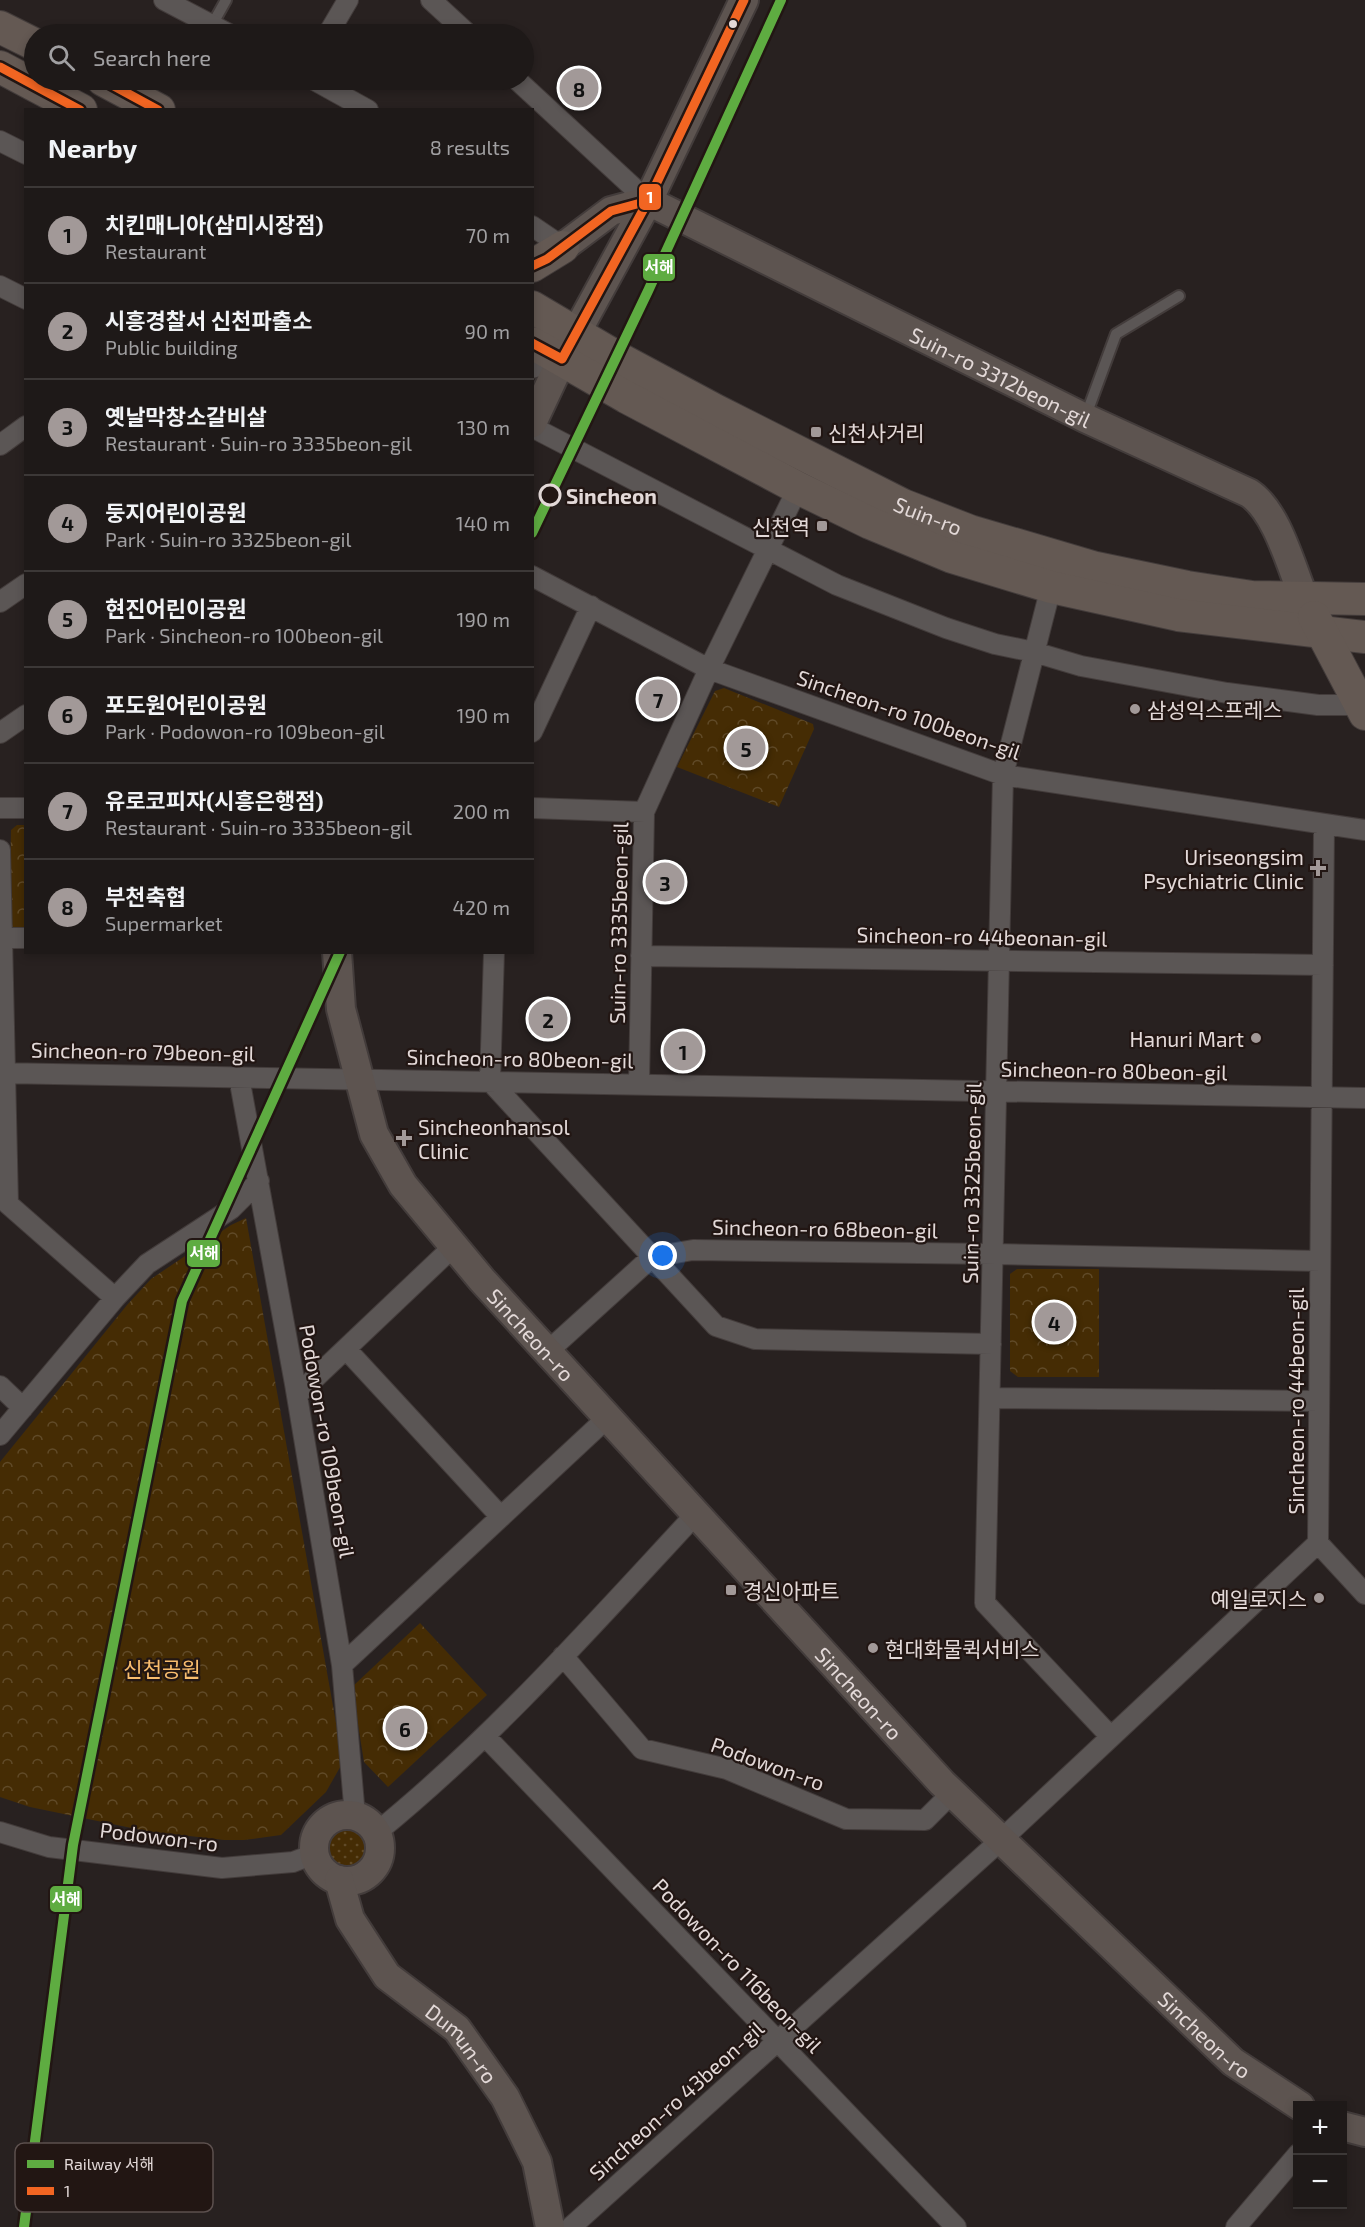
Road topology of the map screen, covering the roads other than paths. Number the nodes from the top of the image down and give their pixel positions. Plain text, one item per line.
1 (164, 0) edge
2 (226, 0) edge
3 (348, 0) edge
4 (431, 0) edge
5 (744, 0) edge
6 (210, 24) edge
7 (222, 24) edge
8 (334, 24) edge
9 (457, 24) edge
10 (0, 27) edge
11 (24, 39) edge
12 (0, 67) edge
13 (24, 80) edge
14 (43, 90) edge
15 (122, 90) edge
16 (332, 90) edge
17 (528, 90) edge
18 (77, 108) edge
19 (155, 108) edge
20 (364, 108) edge
21 (0, 141) edge
22 (24, 153) edge
23 (648, 201) junction
24 (534, 227) edge
25 (563, 247) junction
26 (534, 265) edge
27 (0, 286) edge
28 (1179, 296) dead end
29 (24, 298) edge
30 (534, 309) edge
31 (534, 343) edge
32 (569, 345) junction
33 (534, 367) edge
34 (1085, 418) junction
35 (534, 421) edge
36 (534, 426) edge
37 (24, 428) edge
38 (9, 441) edge
39 (798, 488) junction
40 (767, 550) junction
41 (534, 577) edge
42 (24, 585) edge
43 (1051, 587) junction
44 (1304, 598) junction
45 (1365, 599) edge
46 (0, 602) edge
47 (591, 606) junction
48 (1321, 632) junction
49 (1365, 638) edge
50 (1034, 652) junction
51 (709, 669) junction
52 (1362, 710) edge
53 (24, 716) edge
54 (534, 728) edge
55 (0, 733) edge
56 (1003, 775) junction
57 (0, 808) edge
58 (24, 808) edge
59 (534, 808) edge
60 (644, 812) junction
61 (1324, 825) junction
62 (1365, 830) edge
63 (0, 850) edge
64 (1, 938) edge
65 (24, 938) edge
66 (337, 954) edge
67 (494, 954) edge
68 (641, 956) junction
69 (999, 961) junction
70 (1323, 965) junction
71 (2, 1073) edge
72 (239, 1077) junction
73 (358, 1078) junction
74 (490, 1081) junction
75 (639, 1084) junction
76 (997, 1092) junction
77 (1321, 1098) junction
78 (1365, 1098) edge
79 (259, 1181) junction
80 (4, 1209) edge
81 (454, 1246) junction
82 (994, 1254) junction
83 (652, 1257) junction
84 (1320, 1261) junction
85 (115, 1298) junction
86 (991, 1344) junction
87 (346, 1349) junction
88 (547, 1352) junction
89 (0, 1386) edge
90 (297, 1395) junction
91 (990, 1398) junction
92 (1319, 1401) junction
93 (23, 1408) junction
94 (607, 1418) junction
95 (0, 1436) edge
96 (695, 1515) junction
97 (501, 1517) junction
98 (1318, 1543) junction
99 (1365, 1594) edge
100 (564, 1656) junction
101 (342, 1665) junction
102 (485, 1736) junction
103 (1110, 1737) junction
104 (952, 1793) junction
105 (365, 1824) junction
106 (0, 1832) edge
107 (1001, 1840) junction
108 (314, 1854) junction
109 (339, 1880) junction
110 (778, 2041) junction
111 (1293, 2101) edge
112 (1347, 2127) edge
113 (1365, 2132) edge
114 (1297, 2155) edge
115 (550, 2227) edge
116 (571, 2227) edge
117 (956, 2227) edge
118 (1236, 2227) edge

1 - 6 street
2 - 7 lane
3 - 8 street
4 - 9 street
5 - 23 street
10 - 11 main road
12 - 13 main road
14 - 18 main road
15 - 19 main road
16 - 20 street
17 - 23 street
21 - 22 street
23 - 25 street
23 - 32 street
23 - 34 street, Suin-ro 3312beon-gil
24 - 25 street
25 - 26 main road
27 - 29 street
28 - 34 lane
30 - 32 main road, Suin-ro
31 - 32 main road, Suin-ro
32 - 33 street
32 - 35 street
32 - 39 main road, Suin-ro
32 - 44 main road, Suin-ro
34 - 44 street, Suin-ro 3312beon-gil
36 - 40 street
37 - 38 street
39 - 40 street, Suin-ro 3335beon-gil
39 - 43 main road, Suin-ro
40 - 50 street
40 - 51 street, Suin-ro 3335beon-gil
41 - 47 street, Sincheon-ro 100beon-gil
42 - 46 street
43 - 48 main road, Suin-ro
43 - 50 street, Suin-ro 3325beon-gil
44 - 45 main road, Suin-ro
44 - 48 main road
47 - 51 street, Sincheon-ro 100beon-gil
47 - 54 street
48 - 49 main road, Suin-ro
48 - 52 main road
50 - 52 street
50 - 56 street, Suin-ro 3325beon-gil
51 - 56 street, Sincheon-ro 100beon-gil
51 - 60 street, Suin-ro 3335beon-gil
53 - 55 street
56 - 61 street, Sincheon-ro 100beon-gil
56 - 69 street, Suin-ro 3325beon-gil
57 - 58 street
59 - 60 street
60 - 68 street, Suin-ro 3335beon-gil
61 - 62 street, Sincheon-ro 100beon-gil
61 - 70 street, Sincheon-ro 44beon-gil
63 - 64 street
64 - 65 street
64 - 71 street
66 - 73 street, Sincheon-ro
67 - 74 street
68 - 69 street, Sincheon-ro 44beonan-gil
68 - 75 street, Suin-ro 3335beon-gil
69 - 70 street, Sincheon-ro 44beonan-gil
69 - 76 street, Suin-ro 3325beon-gil
70 - 77 street, Sincheon-ro 44beon-gil
71 - 72 street, Sincheon-ro 79beon-gil
71 - 80 street
72 - 73 street, Sincheon-ro 79beon-gil
72 - 79 street, Podowon-ro 109beon-gil
73 - 74 street, Sincheon-ro 80beon-gil
73 - 81 street, Sincheon-ro
74 - 75 street, Sincheon-ro 80beon-gil
74 - 83 street
75 - 76 street, Sincheon-ro 80beon-gil
76 - 77 street, Sincheon-ro 80beon-gil
76 - 82 street, Suin-ro 3325beon-gil
77 - 78 street, Sincheon-ro 80beon-gil
77 - 84 street, Sincheon-ro 44beon-gil
79 - 85 street
79 - 90 street, Podowon-ro 109beon-gil
80 - 85 street
81 - 87 street
81 - 88 street, Sincheon-ro
82 - 83 street, Sincheon-ro 68beon-gil
82 - 84 street, Sincheon-ro 68beon-gil
82 - 86 street, Suin-ro 3325beon-gil
83 - 86 street
83 - 88 street
84 - 92 street, Sincheon-ro 44beon-gil
85 - 93 street
86 - 91 street, Suin-ro 3325beon-gil
87 - 90 street
87 - 97 street
88 - 94 street, Sincheon-ro
89 - 93 street
90 - 101 street, Podowon-ro 109beon-gil
91 - 92 street
91 - 103 street, Suin-ro 3325beon-gil
92 - 98 street, Sincheon-ro 44beon-gil
93 - 95 street
94 - 96 street, Sincheon-ro
94 - 97 street
96 - 100 street
96 - 104 street, Sincheon-ro
97 - 101 street
98 - 99 street
98 - 103 street, Sincheon-ro 44beon-gil
100 - 102 street
100 - 104 street, Podowon-ro
101 - 105 street, Podowon-ro 109beon-gil
102 - 105 street
102 - 110 street, Podowon-ro 116beon-gil
103 - 107 street, Sincheon-ro 44beon-gil
104 - 107 street, Sincheon-ro
105 - 108 street
105 - 109 street
106 - 108 street, Podowon-ro
107 - 110 street, Sincheon-ro 43beon-gil
107 - 111 street, Sincheon-ro
108 - 109 street
109 - 115 street, Dumun-ro
110 - 116 street, Sincheon-ro 43beon-gil
110 - 117 street, Podowon-ro 116beon-gil
112 - 113 street
114 - 118 street

